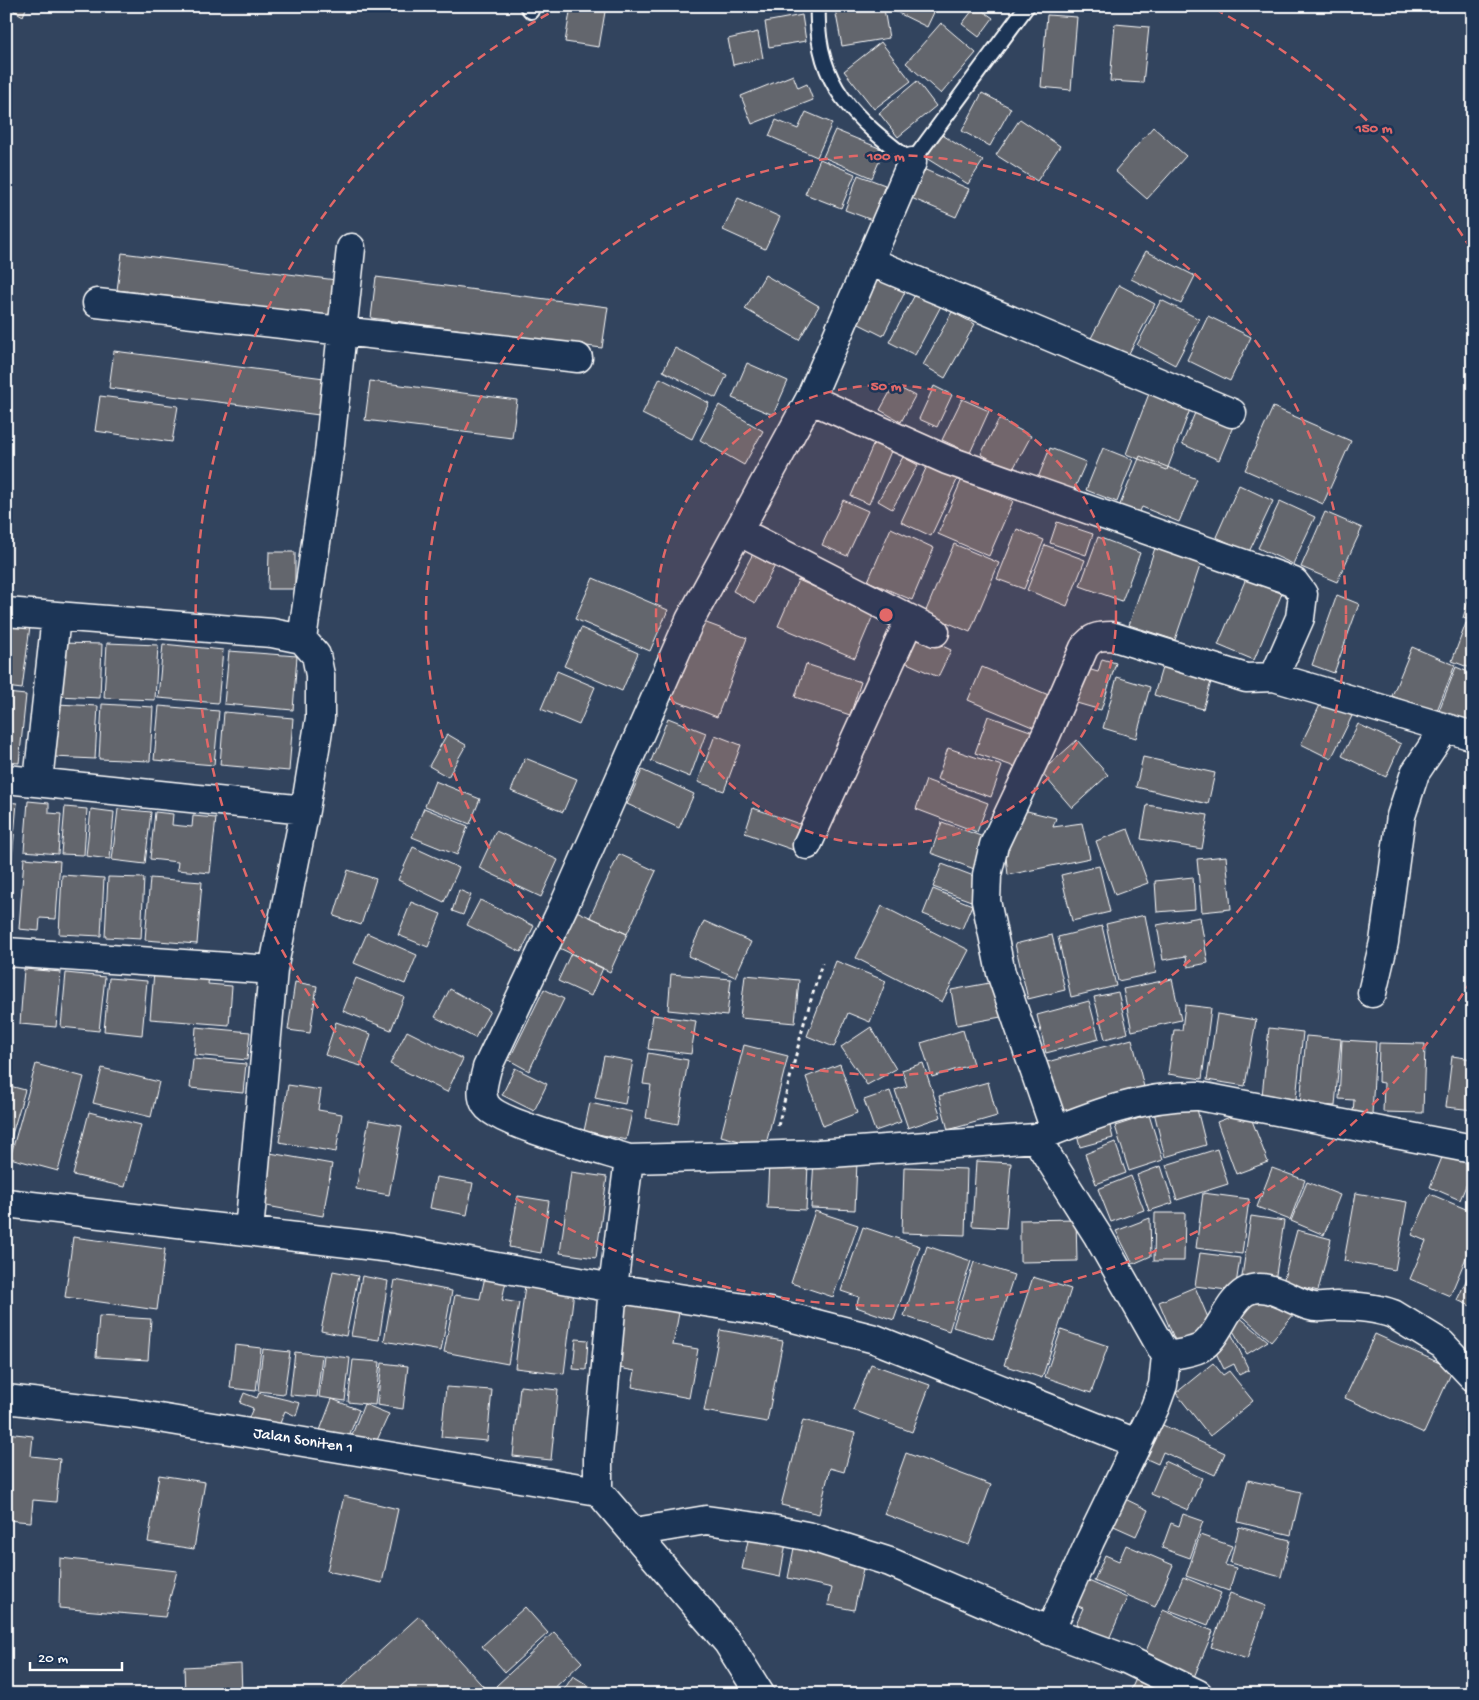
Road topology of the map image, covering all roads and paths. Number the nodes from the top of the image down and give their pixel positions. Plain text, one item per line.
1 (818, 6) edge
2 (1026, 6) edge
3 (912, 162) junction
4 (351, 248) dead end
5 (869, 261) junction
6 (98, 303) dead end
7 (341, 331) junction
8 (578, 358) dead end
9 (810, 399) junction
10 (1232, 413) dead end
11 (738, 530) junction
12 (6, 612) edge
13 (56, 617) junction
14 (909, 621) junction
15 (935, 632) dead end
16 (302, 639) junction
17 (1274, 677) junction
18 (1445, 728) junction
19 (1473, 736) edge
20 (6, 779) edge
21 (38, 782) junction
22 (305, 810) junction
23 (807, 845) dead end
24 (6, 952) edge
25 (822, 963) dead end
26 (273, 970) junction
27 (1372, 993) dead end
28 (1046, 1134) junction
29 (1473, 1148) edge
30 (770, 1155) junction
31 (629, 1159) junction
32 (6, 1203) edge
33 (249, 1231) junction
34 (613, 1288) junction
35 (1166, 1356) junction
36 (1473, 1377) edge
37 (6, 1399) edge
38 (1136, 1443) junction
39 (598, 1491) junction
40 (635, 1532) junction
41 (1050, 1631) junction
42 (760, 1694) edge
43 (1198, 1694) edge

1 - 3 lane
2 - 3 lane
3 - 5 street
4 - 7 street
5 - 9 street
5 - 10 street
6 - 7 street
7 - 8 street
7 - 16 street
9 - 11 street
9 - 17 street
11 - 14 street
11 - 31 street
12 - 13 street
13 - 16 street
13 - 21 street
14 - 15 street
14 - 23 street
16 - 22 street
17 - 18 street
17 - 28 street
18 - 19 street
18 - 27 street
20 - 21 street
21 - 22 street
22 - 26 street
24 - 26 street
25 - 30 path
26 - 33 street
28 - 29 street
28 - 30 street
28 - 35 street
30 - 31 street
31 - 34 street
32 - 33 street
33 - 34 street
34 - 38 street
34 - 39 street
35 - 36 street
35 - 38 street
37 - 39 street, Jalan Soniten 1
38 - 41 street
39 - 40 street
40 - 41 street
40 - 42 street
41 - 43 street

